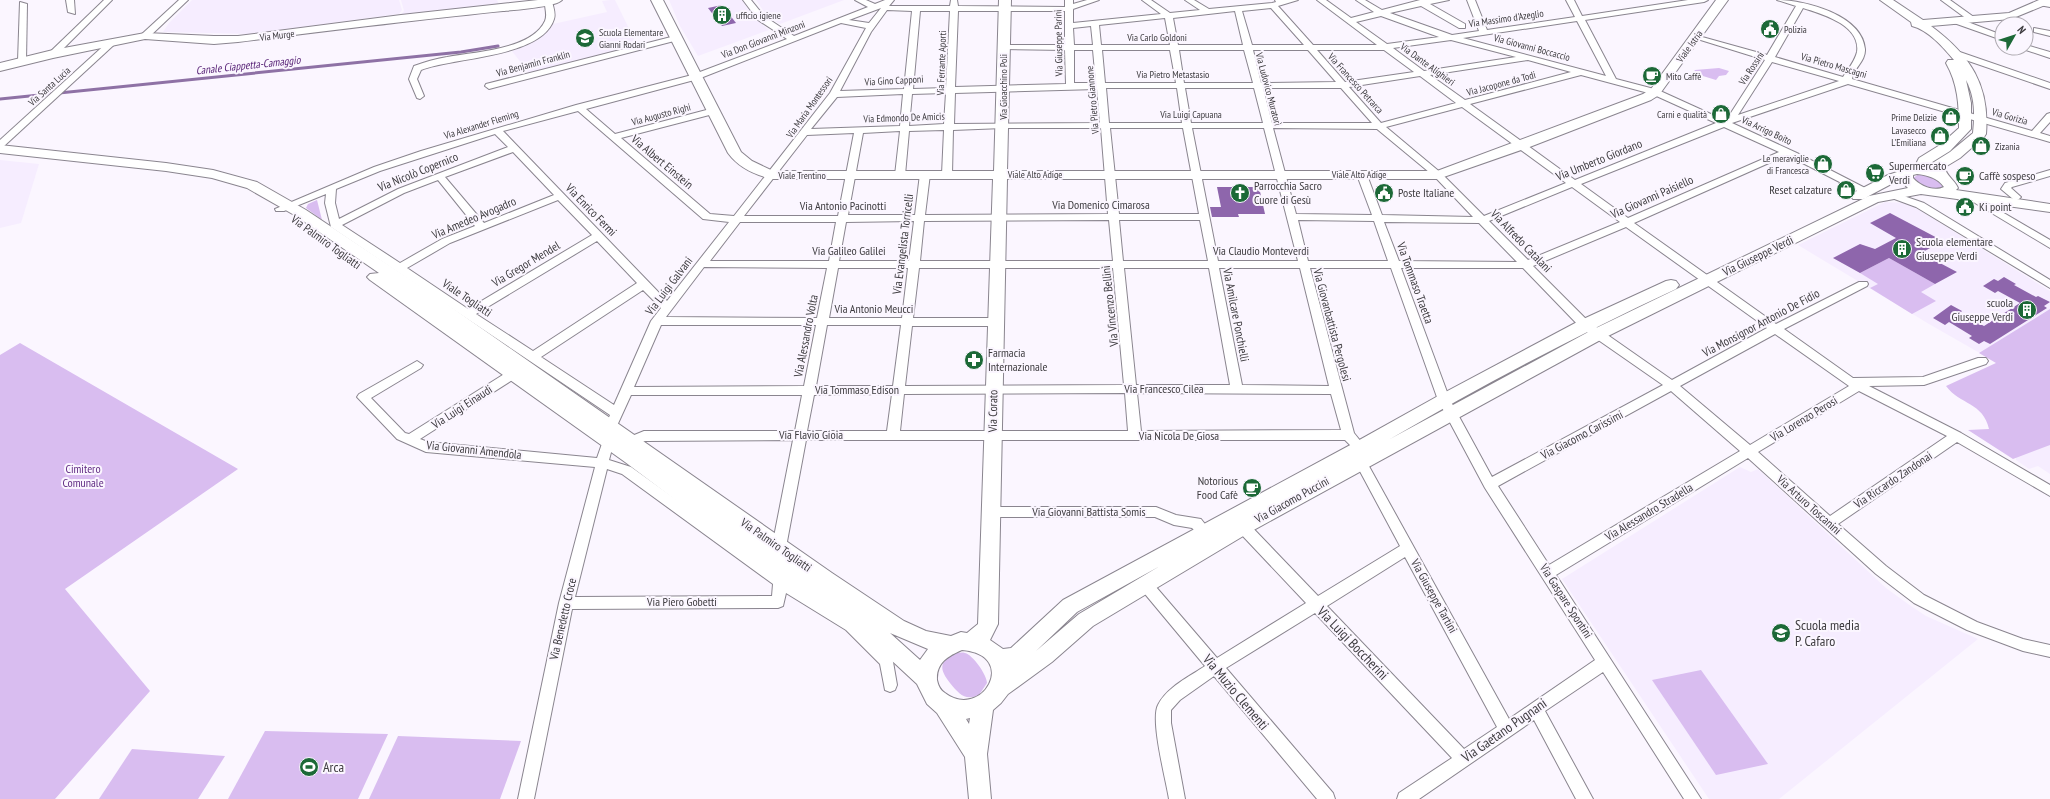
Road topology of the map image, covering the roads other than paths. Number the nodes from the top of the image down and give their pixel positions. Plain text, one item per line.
1 (70, 0) edge
2 (108, 0) edge
3 (184, 0) edge
4 (657, 0) edge
5 (747, 0) edge
6 (859, 0) edge
7 (1095, 0) edge
8 (1146, 0) edge
9 (1189, 0) edge
10 (1264, 0) edge
11 (1294, 0) edge
12 (1321, 0) edge
13 (1360, 0) edge
14 (1445, 0) edge
15 (1471, 0) edge
16 (1570, 0) edge
17 (1704, 0) edge
18 (1722, 0) edge
19 (1782, 0) edge
20 (1877, 0) edge
21 (1886, 0) edge
22 (1945, 0) edge
23 (549, 1) edge
24 (1420, 1) edge
25 (1277, 3) edge
26 (1659, 3) edge
27 (2047, 3) edge
28 (23, 4) dead end
29 (887, 4) edge
30 (954, 4) edge
31 (1005, 4) edge
32 (1801, 5) junction
33 (1069, 6) edge
34 (875, 7) junction
35 (916, 8) junction
36 (1238, 9) junction
37 (72, 12) dead end
38 (1208, 12) junction
39 (1379, 12) junction
40 (1169, 16) junction
41 (1579, 18) junction
42 (1349, 20) junction
43 (1974, 20) junction
44 (839, 21) junction
45 (1956, 21) junction
46 (1096, 24) junction
47 (1917, 24) junction
48 (871, 26) junction
49 (1069, 26) junction
50 (1462, 26) dead end
51 (2037, 30) dead end
52 (1484, 32) junction
53 (2050, 34) edge
54 (1994, 35) edge
55 (145, 36) junction
56 (1453, 37) junction
57 (1695, 37) junction
58 (675, 38) junction
59 (793, 39) junction
60 (113, 42) junction
61 (1003, 47) junction
62 (1385, 47) junction
63 (1069, 48) junction
64 (1098, 48) junction
65 (1176, 48) junction
66 (1246, 48) junction
67 (1310, 48) junction
68 (2034, 49) edge
69 (1954, 53) junction
70 (53, 54) junction
71 (2050, 55) edge
72 (1527, 58) junction
73 (1770, 58) junction
74 (22, 61) junction
75 (0, 67) edge
76 (1581, 72) junction
77 (1423, 74) junction
78 (695, 77) junction
79 (1613, 81) junction
80 (1848, 81) junction
81 (1102, 85) junction
82 (1182, 85) junction
83 (1256, 85) junction
84 (1343, 85) junction
85 (489, 86) dead end
86 (1070, 86) junction
87 (2050, 86) edge
88 (1003, 87) junction
89 (951, 89) junction
90 (907, 91) junction
91 (1655, 92) junction
92 (834, 94) junction
93 (420, 96) dead end
94 (1465, 104) junction
95 (579, 107) junction
96 (714, 111) junction
97 (1966, 115) junction
98 (2050, 116) edge
99 (1981, 119) junction
100 (1728, 122) junction
101 (1003, 125) junction
102 (1105, 125) junction
103 (1187, 125) junction
104 (949, 126) junction
105 (1267, 126) junction
106 (1380, 126) junction
107 (905, 128) junction
108 (497, 130) junction
109 (859, 130) junction
110 (806, 132) junction
111 (2034, 134) junction
112 (613, 137) junction
113 (2050, 139) edge
114 (2050, 144) edge
115 (0, 145) edge
116 (1522, 146) junction
117 (514, 148) junction
118 (0, 149) edge
119 (1787, 152) junction
120 (0, 156) edge
121 (1922, 171) junction
122 (925, 174) junction
123 (947, 174) junction
124 (999, 174) junction
125 (1110, 174) junction
126 (1197, 174) junction
127 (1279, 174) junction
128 (1362, 174) junction
129 (2050, 174) edge
130 (772, 175) junction
131 (850, 175) junction
132 (900, 175) junction
133 (1438, 175) junction
134 (439, 176) junction
135 (1905, 176) junction
136 (1574, 184) junction
137 (1946, 185) junction
138 (331, 188) junction
139 (1916, 191) junction
140 (1866, 192) junction
141 (1892, 195) junction
142 (1968, 195) junction
143 (560, 196) junction
144 (2016, 197) junction
145 (1920, 204) junction
146 (2050, 206) edge
147 (284, 207) junction
148 (1204, 217) junction
149 (1291, 217) junction
150 (842, 218) junction
151 (919, 218) junction
152 (1114, 218) junction
153 (1376, 218) junction
154 (736, 219) junction
155 (998, 219) junction
156 (1482, 220) junction
157 (1628, 222) junction
158 (334, 225) junction
159 (482, 227) junction
160 (598, 236) junction
161 (2050, 245) edge
162 (1394, 263) junction
163 (701, 264) junction
164 (833, 264) junction
165 (913, 264) junction
166 (997, 264) junction
167 (1119, 264) junction
168 (1302, 264) junction
169 (1213, 265) junction
170 (1526, 265) junction
171 (400, 268) junction
172 (1702, 276) junction
173 (644, 284) junction
174 (1863, 284) dead end
175 (2050, 285) edge
176 (666, 307) junction
177 (468, 314) junction
178 (657, 321) junction
179 (822, 322) junction
180 (907, 322) junction
181 (995, 322) junction
182 (1777, 328) junction
183 (1592, 330) junction
184 (533, 357) junction
185 (1982, 361) dead end
186 (417, 365) dead end
187 (513, 374) junction
188 (1854, 384) junction
189 (1673, 386) junction
190 (993, 389) junction
191 (1131, 389) junction
192 (1237, 389) junction
193 (809, 390) junction
194 (899, 390) junction
195 (1335, 390) junction
196 (626, 391) junction
197 (1447, 407) junction
198 (612, 427) junction
199 (800, 435) junction
200 (893, 435) junction
201 (992, 436) junction
202 (1135, 436) junction
203 (1957, 436) junction
204 (410, 440) junction
205 (631, 441) junction
206 (1356, 449) junction
207 (1750, 452) junction
208 (603, 463) junction
209 (1490, 484) junction
210 (2050, 491) edge
211 (991, 512) junction
212 (1829, 523) junction
213 (1242, 527) junction
214 (1205, 532) junction
215 (779, 547) junction
216 (1408, 548) junction
217 (1547, 572) junction
218 (780, 582) junction
219 (1145, 584) junction
220 (566, 603) junction
221 (1316, 604) junction
222 (971, 641) junction
223 (949, 644) junction
224 (2050, 651) edge
225 (999, 659) junction
226 (1605, 662) junction
227 (1215, 667) junction
228 (925, 678) junction
229 (890, 685) dead end
230 (1000, 687) junction
231 (983, 705) junction
232 (945, 706) junction
233 (1536, 709) junction
234 (1506, 729) junction
235 (976, 754) junction
236 (1463, 759) junction
237 (526, 799) edge
238 (980, 799) edge
239 (1177, 799) edge
240 (1327, 799) edge
241 (1404, 799) edge
242 (1585, 799) edge
243 (1693, 799) edge

1 - 37 street
2 - 70 street
3 - 55 street
4 - 58 main road, Viale Trentino
5 - 59 street
6 - 34 street
7 - 33 street, Via Don Giovanni Minzoni
8 - 40 street
9 - 38 street
10 - 25 street
11 - 25 street
12 - 42 street, Via Dante Alighieri
13 - 39 street, Via Giovanni Boccaccio
14 - 24 street
15 - 52 street
16 - 41 street
17 - 26 street, Via Massimo d'Azeglio
18 - 57 main road, Viale Istria
19 - 32 street
20 - 47 main road
21 - 47 main road
22 - 43 street
23 - 55 main road, Via Murge
23 - 93 street
24 - 39 street
24 - 50 street
25 - 36 street
25 - 67 street, Via Francesco Petrarca
26 - 41 street, Via Massimo d'Azeglio
27 - 43 main road
28 - 74 street
29 - 34 street, Via Don Giovanni Minzoni
29 - 35 street, Via Don Giovanni Minzoni
29 - 48 street, Via Maria Montessori
30 - 31 street, Via Don Giovanni Minzoni
30 - 35 street, Via Don Giovanni Minzoni
30 - 89 street, Via Ferrante Aporti
31 - 33 street, Via Don Giovanni Minzoni
31 - 61 main road, Via Gioacchino Poli
32 - 73 street, Via Rossini
32 - 80 street
33 - 49 street, Via Giuseppe Parini
34 - 44 street, Via Don Giovanni Minzoni
35 - 90 street
36 - 38 street
36 - 66 street, Via Ludovico Muratori
38 - 40 street
39 - 42 street
39 - 56 street, Via Giovanni Boccaccio
40 - 46 street
40 - 65 street, Via Amilcare Ponchielli
41 - 52 street, Via Massimo d'Azeglio
41 - 79 street
42 - 62 street, Via Dante Alighieri
43 - 45 main road
44 - 48 street
44 - 59 street, Via Don Giovanni Minzoni
45 - 47 main road
45 - 54 street
46 - 49 street
46 - 64 street, Via Pietro Giannone
47 - 69 main road
47 - 97 main road
48 - 92 street, Via Maria Montessori
49 - 63 street, Via Giuseppe Parini
51 - 53 street
52 - 56 street, Via Massimo d'Azeglio
55 - 60 main road, Via Murge
56 - 62 street, Via Massimo d'Azeglio
56 - 72 street, Via Giovanni Boccaccio
57 - 73 street, Via Pietro Mascagni
57 - 91 main road, Viale Istria
58 - 78 main road, Viale Trentino
58 - 85 street, Via Benjamin Franklin
59 - 78 street, Via Don Giovanni Minzoni
60 - 70 main road, Via Murge
60 - 115 street, Via Santa Lucia
61 - 63 street, Via Carlo Goldoni
61 - 88 main road, Via Gioacchino Poli
62 - 67 street, Via Massimo d'Azeglio
62 - 77 street, Via Dante Alighieri
63 - 64 street, Via Carlo Goldoni
63 - 86 street, Via Giuseppe Parini
64 - 65 street, Via Carlo Goldoni
64 - 81 street, Via Pietro Giannone
65 - 66 street, Via Carlo Goldoni
65 - 82 street, Via Amilcare Ponchielli
66 - 67 street, Via Carlo Goldoni
66 - 83 street, Via Ludovico Muratori
67 - 84 street, Via Francesco Petrarca
68 - 71 street
69 - 87 street
69 - 99 main road
70 - 74 main road, Via Murge
72 - 76 street, Via Giovanni Boccaccio
72 - 77 street, Via Pietro Metastasio
73 - 80 street, Via Pietro Mascagni
73 - 100 street, Via Rossini
74 - 75 main road, Via Murge
76 - 79 street, Via Giovanni Boccaccio
76 - 94 street, Via Jacopone da Todi
77 - 84 street, Via Pietro Metastasio
77 - 94 street, Via Dante Alighieri
78 - 95 street, Via Alexander Fleming
78 - 96 main road, Viale Trentino
79 - 91 street, Via Giovanni Boccaccio
80 - 97 street, Via Pietro Mascagni
80 - 100 street, Via Umberto Giordano
81 - 82 street, Via Pietro Metastasio
81 - 86 street, Via Pietro Metastasio
81 - 102 street, Via Pietro Giannone
82 - 83 street, Via Pietro Metastasio
82 - 103 street, Via Amilcare Ponchielli
83 - 84 street, Via Pietro Metastasio
83 - 105 street, Via Ludovico Muratori
84 - 106 street, Via Francesco Petrarca
86 - 88 street, Via Pietro Metastasio
88 - 89 street, Via Gino Capponi
88 - 101 main road, Via Gioacchino Poli
89 - 90 street, Via Gino Capponi
89 - 104 street, Via Ferrante Aporti
90 - 92 street, Via Gino Capponi
90 - 107 street
91 - 100 street, Via Arrigo Boito
91 - 116 main road, Viale Alto Adige
92 - 110 street, Via Maria Montessori
94 - 106 street, Via Jacopone da Todi
94 - 116 street, Via Dante Alighieri
95 - 108 street, Via Alexander Fleming
95 - 112 street, Via Albert Einstein
96 - 112 street, Via Augusto Righi
96 - 130 main road, Viale Trentino
97 - 99 street, Via Pietro Mascagni
97 - 121 main road
98 - 111 street
99 - 111 street, Via Gorizia
99 - 137 main road
100 - 119 street, Via Arrigo Boito
100 - 136 street, Via Umberto Giordano
101 - 102 street, Via Luigi Capuana
101 - 104 street, Via Edmondo De Amicis
101 - 124 main road, Via Gioacchino Poli
102 - 103 street, Via Luigi Capuana
102 - 125 street, Via Pietro Giannone
103 - 105 street, Via Luigi Capuana
103 - 126 street, Via Amilcare Ponchielli
104 - 107 street, Via Edmondo De Amicis
104 - 123 street, Via Ferrante Aporti
105 - 106 street, Via Luigi Capuana
105 - 127 street, Via Ludovico Muratori
106 - 133 street, Via Francesco Petrarca
107 - 109 street, Via Edmondo De Amicis
107 - 132 street
108 - 117 street, Via Enrico Fermi
108 - 138 street, Via Alexander Fleming
109 - 110 street, Via Edmondo De Amicis
109 - 131 street, Via Alessandro Volta
110 - 130 street, Via Maria Montessori
111 - 113 street, Via Gorizia
111 - 114 street, Via Gorizia
112 - 154 street, Via Albert Einstein
116 - 133 main road, Viale Alto Adige
116 - 136 street, Via Dante Alighieri
117 - 134 street, Via Nicolò Copernico
117 - 143 street, Via Enrico Fermi
118 - 147 main road, Via Palmiro Togliatti
119 - 140 street, Via Arrigo Boito
119 - 157 street, Via Giovanni Paisiello
120 - 147 main road, Via Palmiro Togliatti
121 - 135 main road, Via Giuseppe Verdi
121 - 137 main road
122 - 123 main road, Viale Trentino
122 - 132 main road, Viale Trentino
122 - 151 street, Via Evangelista Torricelli
123 - 124 main road, Viale Trentino
124 - 125 main road, Viale Alto Adige
124 - 155 main road, Via Corato
125 - 126 main road, Viale Alto Adige
125 - 152 street, Via Vincenzo Bellini
126 - 127 main road, Viale Alto Adige
126 - 148 street, Via Amilcare Ponchielli
127 - 128 main road, Viale Alto Adige
127 - 149 street, Via Giovanbattista Pergolesi
128 - 133 main road, Viale Alto Adige
128 - 153 street, Via Tommaso Traetta
129 - 144 street
130 - 131 main road, Viale Trentino
130 - 154 street, Via Luigi Galvani
131 - 132 main road, Viale Trentino
131 - 150 street, Via Alessandro Volta
133 - 156 street, Via Alfredo Catalani
134 - 158 street, Via Nicolò Copernico
134 - 159 street
135 - 139 main road, Via Giuseppe Verdi
135 - 140 main road, Via Giuseppe Verdi
136 - 156 street, Via Umberto Giordano
136 - 157 street, Via Dante Alighieri
137 - 139 main road, Via Giuseppe Verdi
137 - 142 main road
137 - 144 main road
138 - 147 street, Via Alexander Fleming
138 - 158 street
139 - 141 main road, Via Giuseppe Verdi
139 - 145 street
140 - 172 main road, Via Giuseppe Verdi
141 - 145 street
141 - 172 main road, Via Giuseppe Verdi
142 - 146 main road
142 - 161 street
143 - 159 street, Via Amedeo Avogadro
143 - 160 street, Via Enrico Fermi
144 - 146 main road
145 - 175 street
147 - 187 main road, Via Palmiro Togliatti
147 - 198 main road, Via Palmiro Togliatti
148 - 152 street, Via Domenico Cimarosa
148 - 169 street, Via Amilcare Ponchielli
149 - 153 street
149 - 168 street, Via Giovanbattista Pergolesi
150 - 151 street, Via Antonio Pacinotti
150 - 154 street, Via Antonio Pacinotti
150 - 164 street, Via Alessandro Volta
151 - 155 street, Via Antonio Pacinotti
151 - 165 street, Via Evangelista Torricelli
152 - 155 street, Via Domenico Cimarosa
152 - 167 street, Via Vincenzo Bellini
153 - 156 street
153 - 162 street, Via Tommaso Traetta
154 - 163 street, Via Luigi Galvani
155 - 166 main road, Via Corato
156 - 170 street, Via Alfredo Catalani
157 - 170 street, Via Giovanni Paisiello
157 - 172 street, Via Dante Alighieri
158 - 171 street, Viale Togliatti
159 - 171 street, Via Amedeo Avogadro
160 - 173 street, Via Enrico Fermi
160 - 177 street, Via Gregor Mendel
162 - 168 street, Via Claudio Monteverdi
162 - 170 street, Via Claudio Monteverdi
162 - 197 street, Via Tommaso Traetta
163 - 164 street, Via Galileo Galilei
163 - 176 street, Via Luigi Galvani
164 - 165 street, Via Galileo Galilei
164 - 179 street, Via Alessandro Volta
165 - 166 street, Via Galileo Galilei
165 - 180 street, Via Evangelista Torricelli
166 - 167 street, Via Claudio Monteverdi
166 - 181 main road, Via Corato
167 - 169 street, Via Claudio Monteverdi
167 - 191 street, Via Vincenzo Bellini
168 - 169 street, Via Claudio Monteverdi
168 - 195 street, Via Giovanbattista Pergolesi
169 - 192 street, Via Amilcare Ponchielli
170 - 183 street, Via Alfredo Catalani
171 - 177 street, Viale Togliatti
172 - 182 street, Via Dante Alighieri
172 - 183 main road, Via Giuseppe Verdi
173 - 176 street, Via Enrico Fermi
173 - 184 street
174 - 182 street, Via Monsignor Antonio De Fidio
176 - 178 street, Via Luigi Galvani
177 - 184 street, Viale Togliatti
178 - 179 street, Via Antonio Meucci
178 - 196 street, Via Luigi Galvani
179 - 180 street, Via Antonio Meucci
179 - 193 street, Via Alessandro Volta
180 - 181 street, Via Antonio Meucci
180 - 194 street, Via Evangelista Torricelli
181 - 190 main road, Via Corato
182 - 188 street, Via Dante Alighieri
182 - 189 street, Via Monsignor Antonio De Fidio
183 - 189 street, Via Arturo Toscanini
183 - 197 main road, Via Giacomo Puccini
184 - 198 street, Viale Togliatti
185 - 188 street
186 - 204 street, Via Giovanni Amendola
187 - 198 main road, Via Palmiro Togliatti
187 - 204 street, Via Luigi Einaudi
188 - 203 street, Via Dante Alighieri
188 - 207 street, Via Lorenzo Perosi
189 - 207 street, Via Arturo Toscanini
189 - 209 street, Via Giacomo Carissimi
190 - 191 street, Via Francesco Cilea
190 - 194 street, Via Tommaso Edison
190 - 201 main road, Via Corato
191 - 192 street, Via Francesco Cilea
191 - 202 street, Via Vincenzo Bellini
192 - 195 street, Via Francesco Cilea
193 - 194 street, Via Tommaso Edison
193 - 196 street, Via Tommaso Edison
193 - 199 street, Via Alessandro Volta
194 - 200 street, Via Evangelista Torricelli
195 - 206 street, Via Giovanbattista Pergolesi
196 - 198 street, Via Luigi Galvani
197 - 206 main road, Via Giacomo Puccini
197 - 209 street, Via Gaspare Spontini
198 - 205 main road, Via Palmiro Togliatti
198 - 208 street, Via Benedetto Croce
198 - 228 main road, Via Palmiro Togliatti
199 - 200 street, Via Flavio Gioia
199 - 205 street, Via Flavio Gioia
199 - 215 street, Via Alessandro Volta
200 - 201 street, Via Flavio Gioia
201 - 202 street, Via Nicola De Giosa
201 - 211 main road, Via Corato
202 - 206 street, Via Nicola De Giosa
203 - 210 street, Via Dante Alighieri
203 - 212 street, Via Riccardo Zandonai
204 - 208 street, Via Giovanni Amendola
205 - 215 main road, Via Palmiro Togliatti
206 - 213 main road, Via Giacomo Puccini
206 - 214 main road, Via Giacomo Puccini
206 - 216 street, Via Giuseppe Tartini
207 - 212 street, Via Arturo Toscanini
207 - 217 street, Via Alessandro Stradella
208 - 218 street, Via Giovanni Amendola
208 - 220 street, Via Benedetto Croce
209 - 217 street, Via Gaspare Spontini
211 - 214 street, Via Giovanni Battista Somis
211 - 222 main road, Via Corato
212 - 224 street, Via Arturo Toscanini
213 - 219 main road, Via Giacomo Puccini
213 - 221 street, Via Luigi Boccherini
214 - 225 main road, Via Giacomo Puccini
215 - 223 main road, Via Palmiro Togliatti
216 - 221 street
216 - 234 street, Via Giuseppe Tartini
217 - 226 street, Via Gaspare Spontini
218 - 220 street, Via Piero Gobetti
218 - 229 street, Via Giovanni Amendola
219 - 227 street, Via Muzio Clementi
219 - 230 main road, Via Giacomo Puccini
220 - 237 street, Via Benedetto Croce
221 - 227 street
221 - 236 street, Via Luigi Boccherini
222 - 223 main road
222 - 225 main road
223 - 228 main road
225 - 230 main road
226 - 233 street, Via Gaetano Pugnani
226 - 243 street, Via Gaspare Spontini
227 - 239 street
227 - 240 street, Via Muzio Clementi
228 - 232 main road
230 - 231 main road
231 - 232 main road
231 - 235 main road
232 - 235 main road
233 - 234 street, Via Gaetano Pugnani
233 - 242 street
234 - 236 street, Via Gaetano Pugnani
235 - 238 main road
236 - 241 street, Via Gaetano Pugnani

